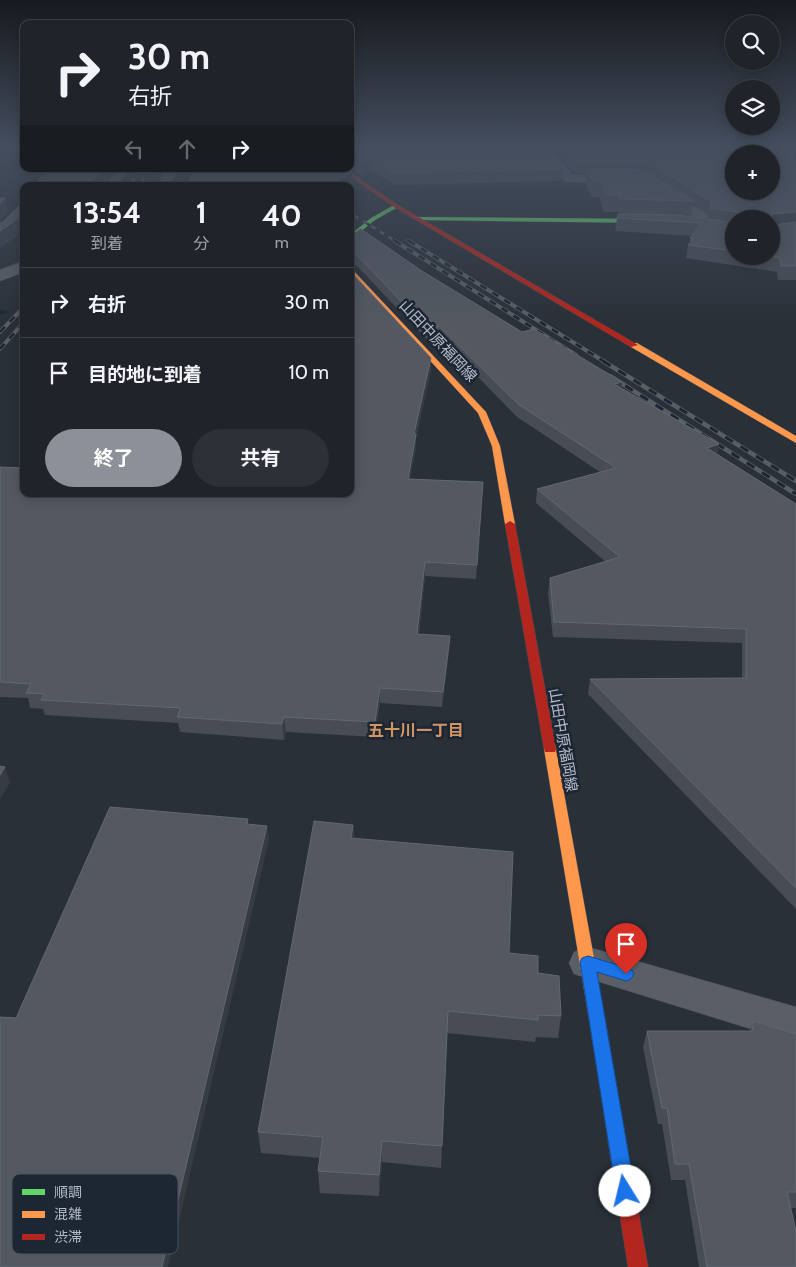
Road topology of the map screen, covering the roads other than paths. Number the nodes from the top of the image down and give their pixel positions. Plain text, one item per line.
1 (396, 206) joint
2 (686, 206) edge
3 (418, 219) junction
4 (666, 221) edge
5 (695, 224) edge
6 (354, 235) edge
7 (20, 268) edge
8 (354, 273) edge
9 (0, 276) edge
10 (0, 283) edge
11 (20, 284) edge
12 (796, 440) edge
13 (588, 962) junction
14 (796, 1026) edge
15 (638, 1267) edge

1 - 3 main road
1 - 6 main road
2 - 5 street
3 - 4 main road
3 - 12 main road
7 - 9 street
8 - 13 main road, 山田中原福岡線
10 - 11 street
13 - 14 street
13 - 15 main road, 山田中原福岡線

